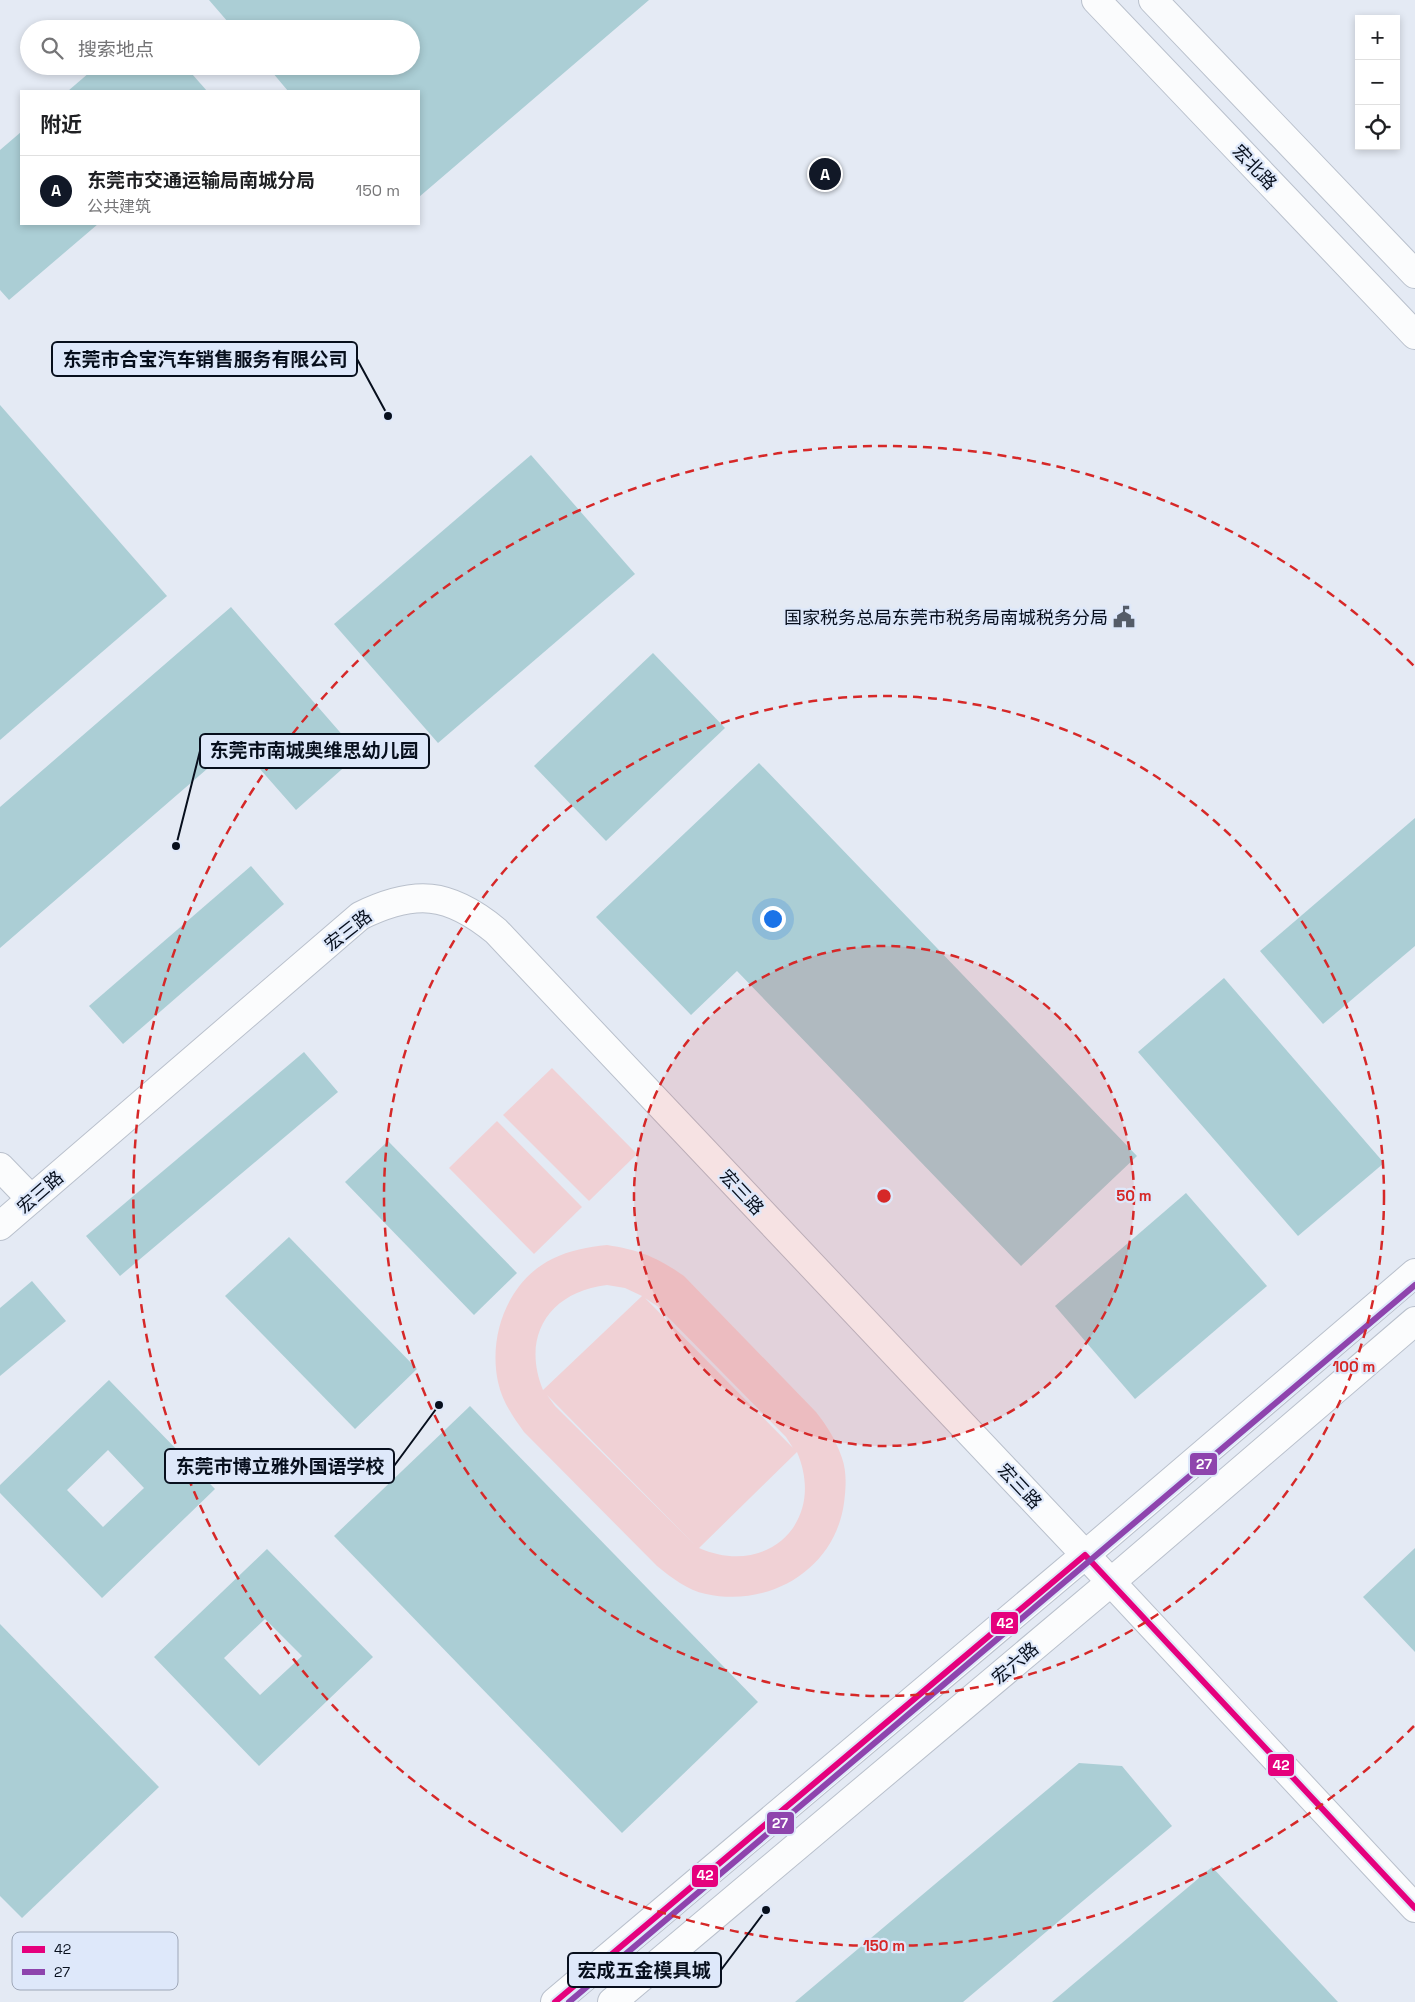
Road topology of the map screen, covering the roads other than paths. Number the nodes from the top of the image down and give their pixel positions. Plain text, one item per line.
1 (1096, 0) edge
2 (1153, 0) edge
3 (1415, 274) edge
4 (1415, 335) edge
5 (0, 1167) edge
6 (31, 1200) junction
7 (0, 1226) edge
8 (1415, 1272) edge
9 (1415, 1321) edge
10 (1085, 1555) junction
11 (1111, 1582) junction
12 (1415, 1908) edge
13 (555, 2002) edge
14 (612, 2002) edge

1 - 4 street, 宏北路
2 - 3 street
5 - 6 street
6 - 7 street, 宏三路
6 - 10 street, 宏三路
8 - 10 street
9 - 11 street, 宏六路
10 - 11 street, 宏三路
10 - 13 street
11 - 12 street, 宏三路
11 - 14 street, 宏六路

